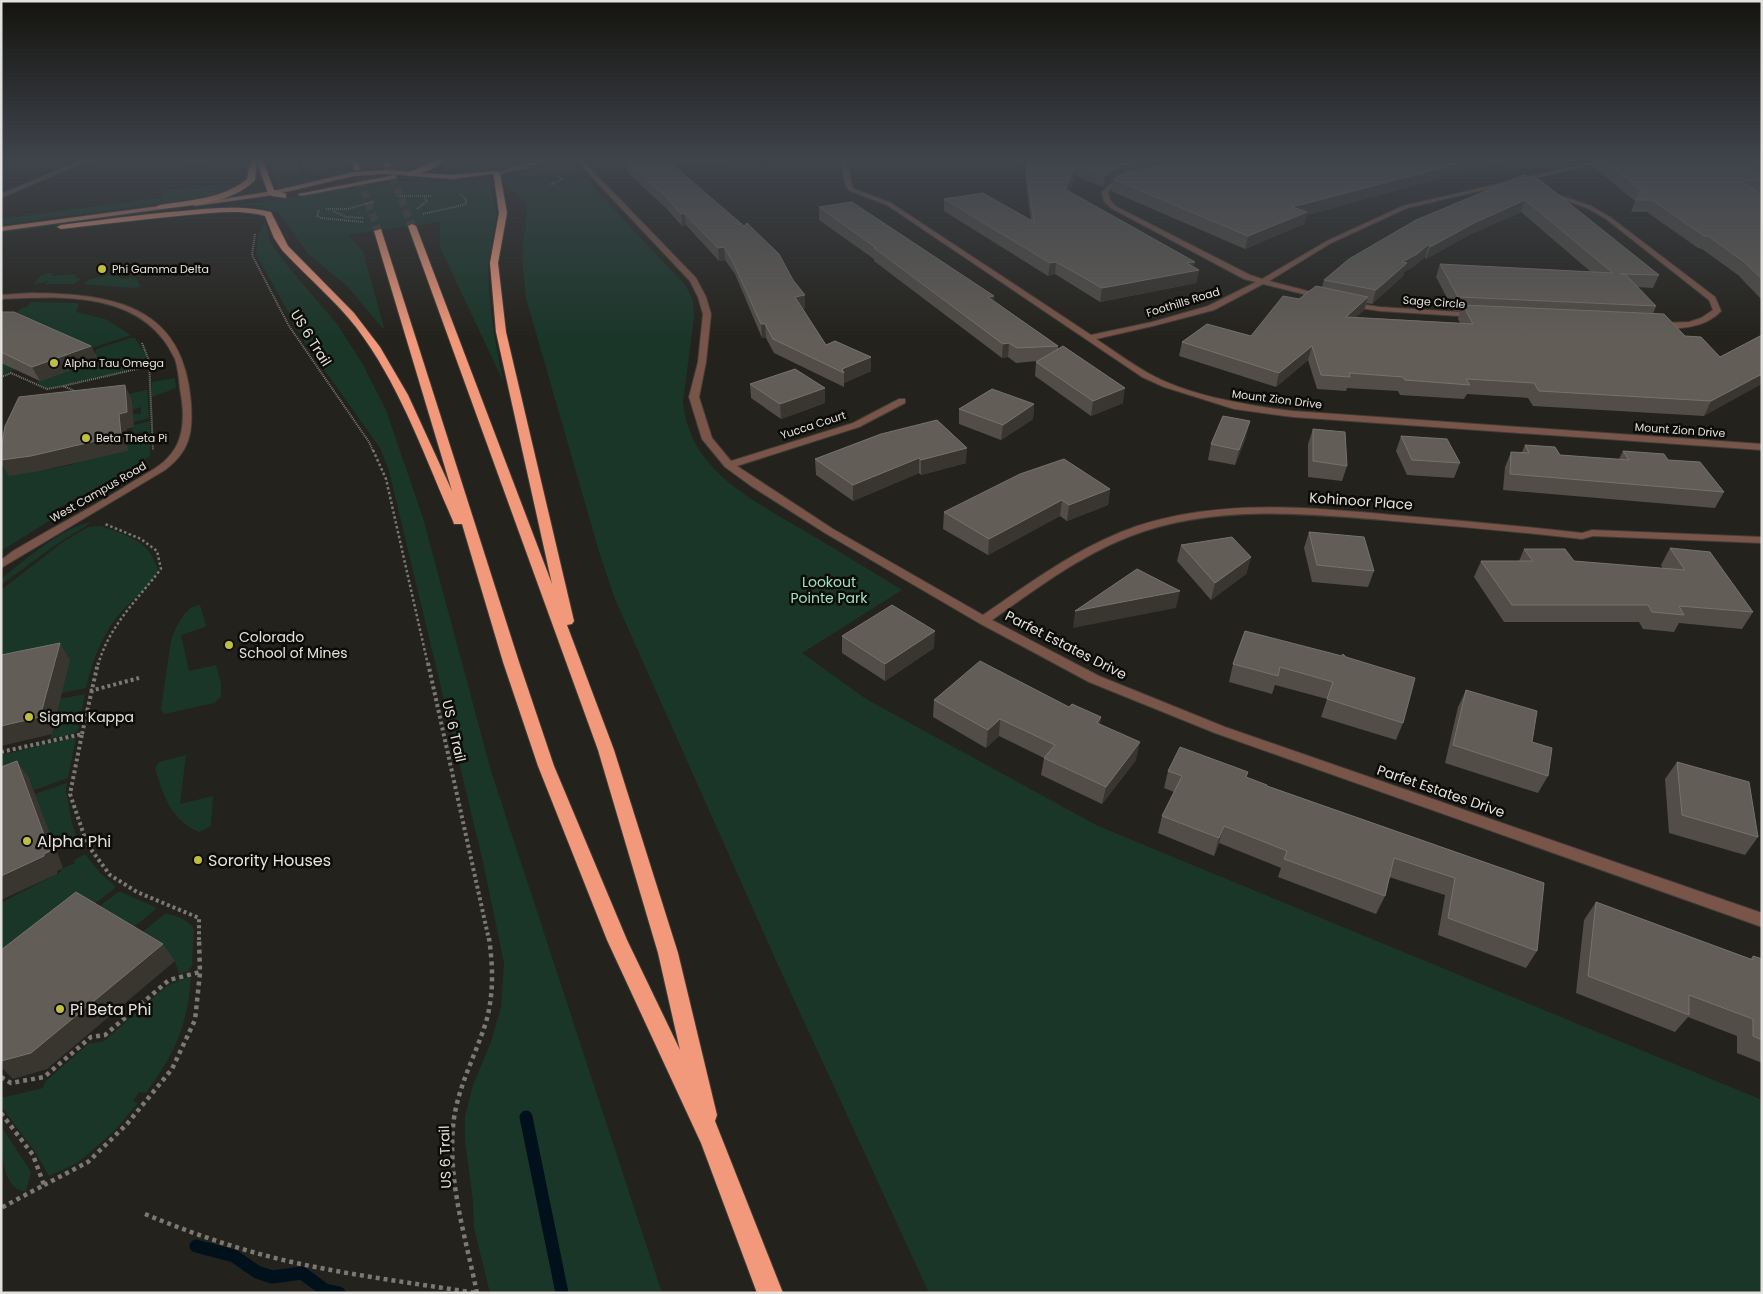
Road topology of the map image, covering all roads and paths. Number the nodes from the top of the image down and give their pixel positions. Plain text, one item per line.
1 (78, 218) edge
2 (123, 218) edge
3 (145, 218) edge
4 (270, 218) edge
5 (326, 218) edge
6 (502, 218) edge
7 (634, 218) edge
8 (910, 218) edge
9 (1134, 218) edge
10 (1378, 218) edge
11 (1608, 218) edge
12 (368, 222) dead end
13 (412, 226) tunnel mouth
14 (61, 227) junction
15 (1, 229) edge
16 (378, 231) tunnel mouth
17 (256, 232) dead end
18 (1, 235) edge
19 (1263, 281) junction
20 (1, 297) edge
21 (1482, 316) edge
22 (1646, 325) edge
23 (136, 336) dead end
24 (1088, 338) junction
25 (150, 366) junction
26 (1, 377) edge
27 (63, 386) junction
28 (81, 394) edge
29 (902, 401) dead end
30 (1762, 447) edge
31 (153, 452) dead end
32 (729, 465) junction
33 (80, 516) junction
34 (1762, 540) edge
35 (1, 565) edge
36 (485, 580) junction
37 (983, 620) junction
38 (578, 671) junction
39 (139, 678) dead end
40 (90, 691) junction
41 (82, 734) junction
42 (1, 752) edge
43 (1762, 920) edge
44 (200, 972) junction
45 (1, 1077) edge
46 (1, 1113) edge
47 (711, 1139) junction
48 (44, 1185) junction
49 (1, 1208) edge
50 (145, 1214) dead end
51 (477, 1293) edge
52 (770, 1293) edge

1 - 15 main road
2 - 14 main road
3 - 14 highway
4 - 36 highway
5 - 12 path
6 - 38 highway
7 - 32 street, Parfet Estates Drive
8 - 24 street, Mount Zion Drive
9 - 19 street, Sage Circle
10 - 19 street, Foothills Road
11 - 22 street
13 - 38 highway
14 - 18 main road
16 - 36 highway
17 - 51 path, US 6 Trail
19 - 21 street, Sage Circle
19 - 24 street, Foothills Road
20 - 33 street, West Campus Road
23 - 25 path
24 - 30 street, Mount Zion Drive
25 - 27 path
25 - 31 path
26 - 27 path
27 - 28 path
29 - 32 street, Yucca Court
32 - 37 street, Parfet Estates Drive
33 - 35 street, West Campus Road
33 - 40 path
34 - 37 street, Kohinoor Place
36 - 47 highway
37 - 43 street, Parfet Estates Drive
38 - 47 highway
39 - 40 path
40 - 41 path
41 - 42 path
41 - 44 path
44 - 45 path
44 - 48 path
46 - 48 path
47 - 52 highway
48 - 49 path
50 - 51 path

